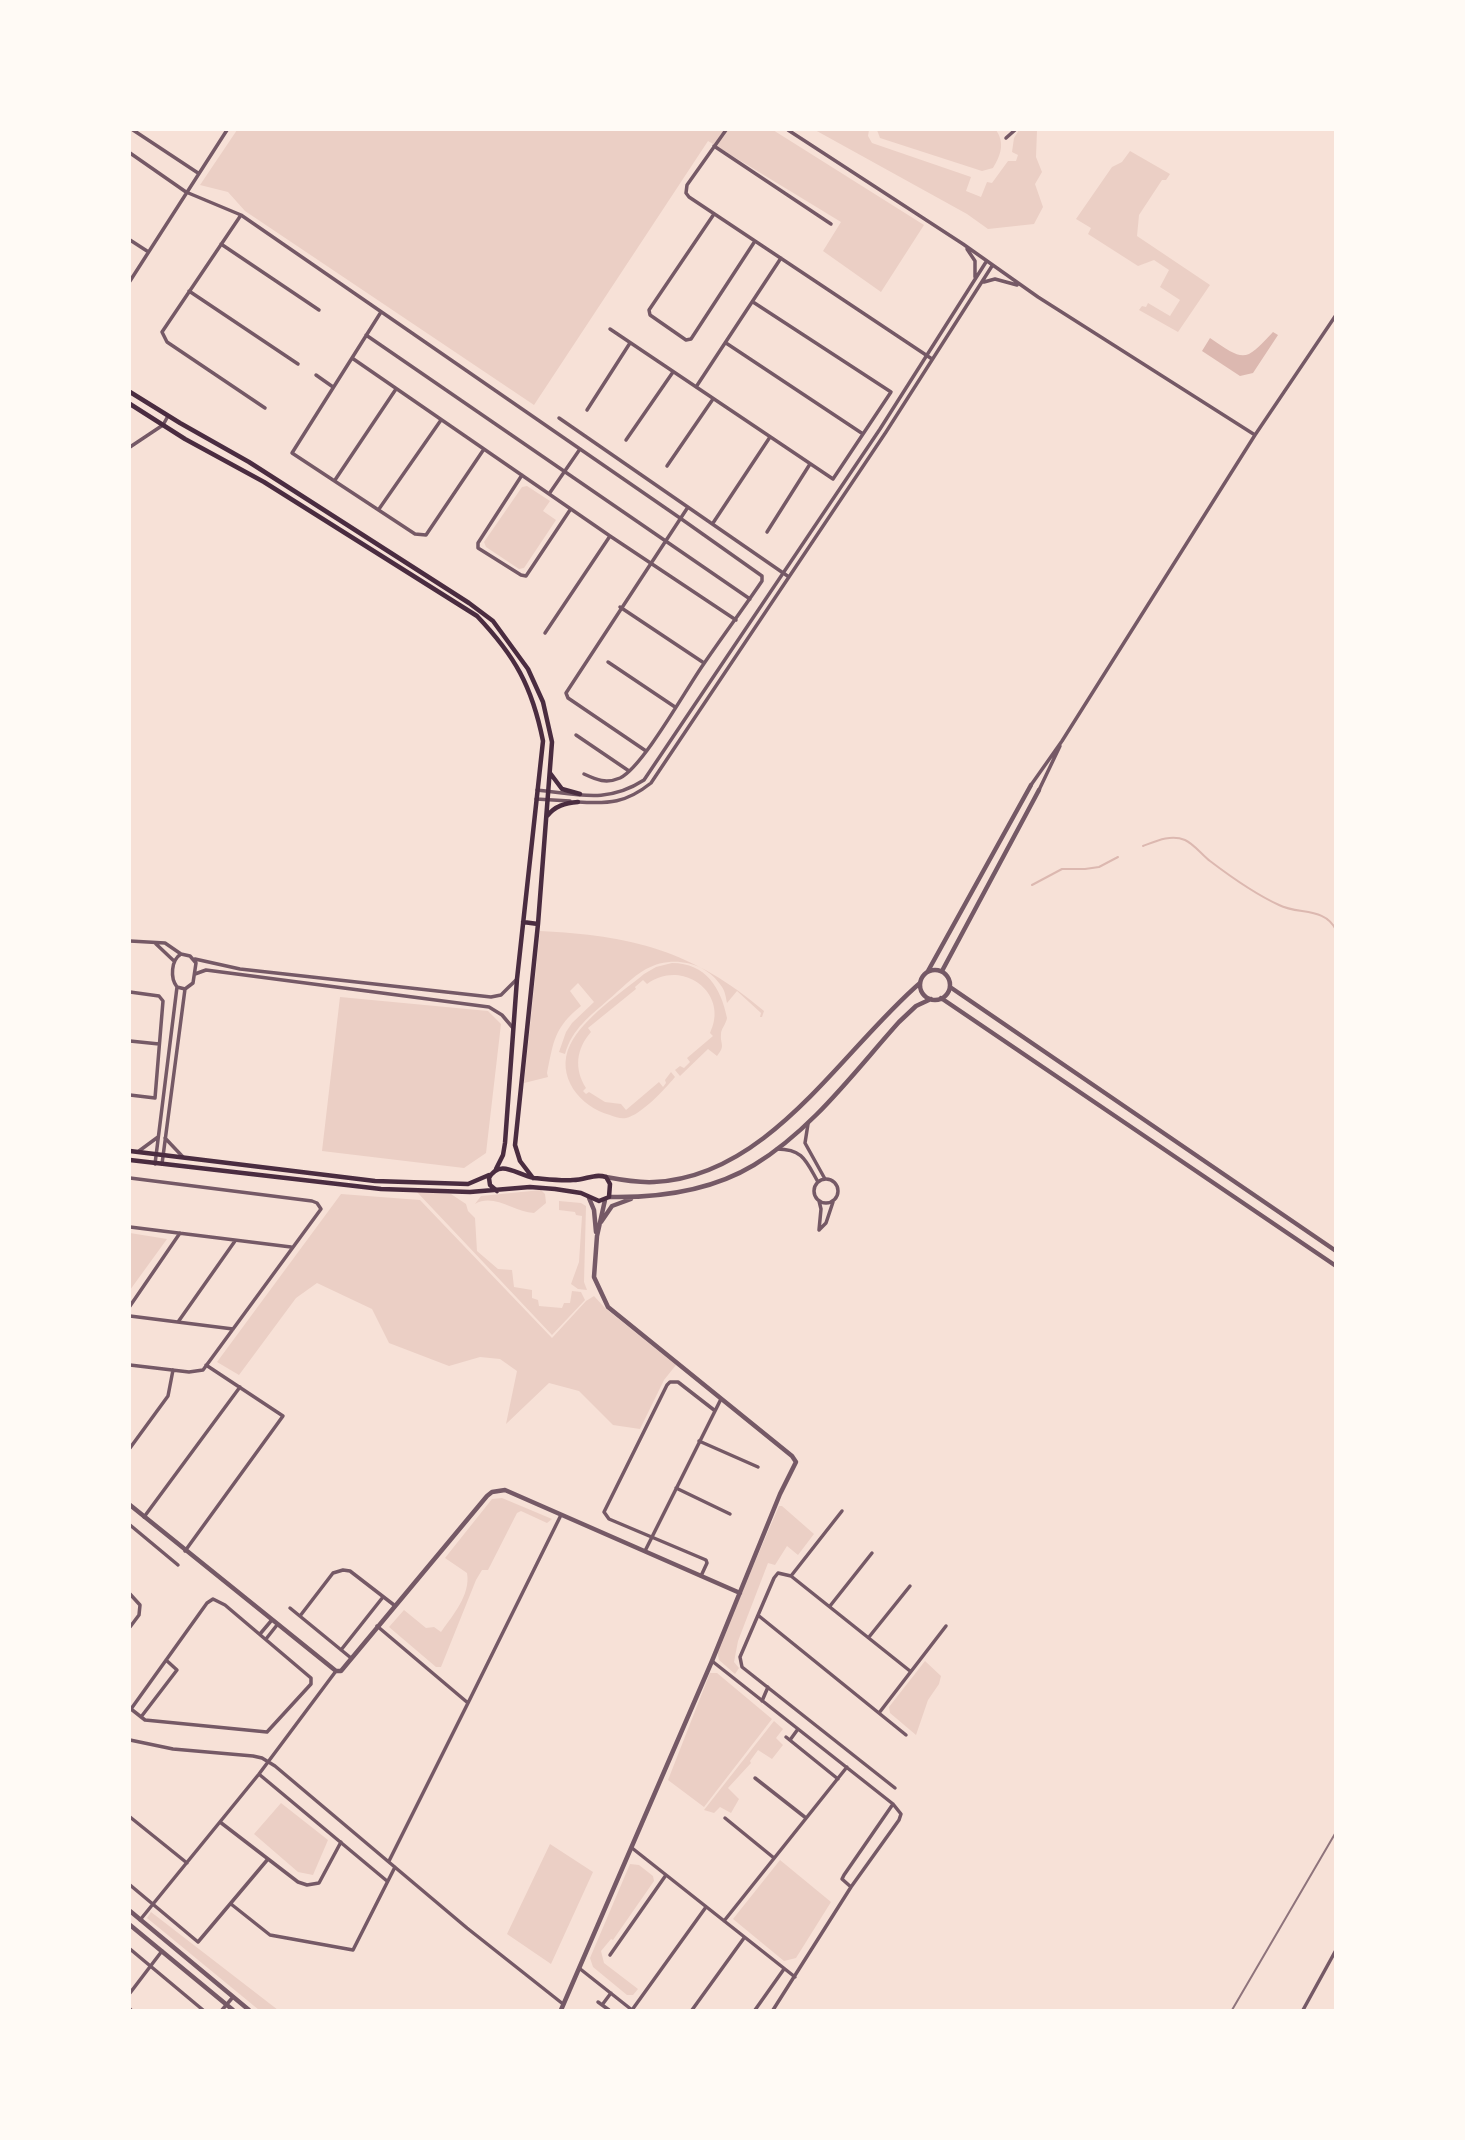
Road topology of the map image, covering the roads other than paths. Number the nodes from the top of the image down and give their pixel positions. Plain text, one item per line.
1 (133, 130) edge
2 (227, 130) edge
3 (726, 130) edge
4 (788, 130) edge
5 (1015, 130) edge
6 (1006, 138) dead end
7 (714, 146) junction
8 (130, 153) edge
9 (198, 173) junction
10 (186, 192) junction
11 (714, 214) junction
12 (241, 215) junction
13 (831, 224) dead end
14 (130, 240) edge
15 (755, 241) junction
16 (221, 244) junction
17 (963, 244) junction
18 (147, 251) junction
19 (780, 258) junction
20 (986, 262) junction
21 (992, 266) junction
22 (975, 279) junction
23 (130, 281) edge
24 (981, 284) junction
25 (1022, 286) junction
26 (189, 291) junction
27 (753, 302) junction
28 (319, 310) dead end
29 (381, 312) junction
30 (1335, 315) edge
31 (610, 329) dead end
32 (366, 335) junction
33 (630, 343) junction
34 (726, 343) junction
35 (926, 355) junction
36 (352, 358) junction
37 (932, 359) junction
38 (298, 364) dead end
39 (673, 372) junction
40 (316, 375) dead end
41 (333, 387) junction
42 (696, 387) junction
43 (396, 389) junction
44 (130, 391) edge
45 (713, 399) junction
46 (130, 404) edge
47 (265, 408) dead end
48 (587, 410) dead end
49 (168, 416) junction
50 (559, 418) dead end
51 (441, 420) junction
52 (163, 425) junction
53 (863, 434) junction
54 (1255, 435) junction
55 (770, 437) junction
56 (626, 440) dead end
57 (130, 447) edge
58 (484, 449) junction
59 (580, 449) junction
60 (810, 464) junction
61 (667, 466) dead end
62 (563, 472) junction
63 (522, 475) junction
64 (335, 480) junction
65 (549, 494) junction
66 (688, 507) junction
67 (379, 509) junction
68 (571, 509) junction
69 (680, 518) junction
70 (713, 524) junction
71 (767, 532) dead end
72 (610, 536) junction
73 (665, 541) junction
74 (650, 563) junction
75 (783, 574) junction
76 (789, 578) junction
77 (750, 599) junction
78 (620, 607) junction
79 (736, 620) junction
80 (545, 633) dead end
81 (608, 662) dead end
82 (704, 663) junction
83 (675, 707) junction
84 (576, 735) dead end
85 (1062, 741) junction
86 (646, 751) junction
87 (629, 771) junction
88 (549, 772) junction
89 (584, 775) dead end
90 (1031, 785) joint
91 (537, 790) junction
92 (1039, 790) joint
93 (548, 791) junction
94 (580, 794) junction
95 (605, 796) junction
96 (536, 799) junction
97 (547, 800) junction
98 (578, 802) junction
99 (607, 803) junction
100 (546, 817) junction
101 (523, 922) junction
102 (538, 924) junction
103 (130, 941) edge
104 (155, 943) junction
105 (181, 954) junction
106 (195, 959) junction
107 (174, 961) junction
108 (928, 971) junction
109 (942, 971) junction
110 (195, 974) junction
111 (517, 979) junction
112 (920, 983) junction
113 (177, 987) junction
114 (950, 987) junction
115 (185, 989) junction
116 (130, 992) edge
117 (941, 998) junction
118 (931, 999) junction
119 (514, 1030) junction
120 (130, 1041) edge
121 (159, 1044) junction
122 (130, 1096) edge
123 (808, 1122) junction
124 (158, 1136) junction
125 (165, 1138) junction
126 (776, 1149) junction
127 (130, 1151) edge
128 (137, 1152) junction
129 (156, 1154) junction
130 (163, 1155) junction
131 (184, 1158) junction
132 (130, 1160) edge
133 (155, 1164) junction
134 (162, 1165) junction
135 (496, 1169) junction
136 (491, 1174) junction
137 (606, 1177) junction
138 (130, 1178) edge
139 (533, 1178) junction
140 (825, 1178) junction
141 (818, 1182) junction
142 (497, 1191) junction
143 (589, 1198) junction
144 (607, 1198) junction
145 (639, 1198) junction
146 (834, 1200) junction
147 (819, 1201) junction
148 (599, 1224) junction
149 (130, 1227) edge
150 (180, 1233) junction
151 (597, 1236) junction
152 (236, 1240) junction
153 (291, 1247) junction
154 (1335, 1251) edge
155 (1335, 1266) edge
156 (130, 1306) edge
157 (130, 1316) edge
158 (178, 1322) junction
159 (233, 1329) junction
160 (130, 1365) edge
161 (206, 1365) junction
162 (173, 1370) junction
163 (240, 1387) junction
164 (722, 1398) junction
165 (714, 1410) junction
166 (699, 1441) junction
167 (130, 1448) edge
168 (758, 1467) dead end
169 (676, 1488) junction
170 (130, 1506) edge
171 (842, 1511) dead end
172 (730, 1514) dead end
173 (561, 1515) junction
174 (144, 1517) junction
175 (130, 1525) edge
176 (652, 1537) junction
177 (186, 1551) junction
178 (645, 1551) junction
179 (872, 1553) dead end
180 (178, 1565) dead end
181 (701, 1576) junction
182 (791, 1576) junction
183 (910, 1586) dead end
184 (740, 1593) junction
185 (130, 1594) edge
186 (383, 1597) junction
187 (394, 1605) junction
188 (830, 1606) junction
189 (290, 1608) dead end
190 (300, 1616) junction
191 (759, 1616) junction
192 (271, 1621) junction
193 (277, 1625) junction
194 (377, 1626) junction
195 (946, 1626) dead end
196 (130, 1627) edge
197 (260, 1634) junction
198 (869, 1637) junction
199 (266, 1639) junction
200 (341, 1650) junction
201 (351, 1658) junction
202 (166, 1660) junction
203 (712, 1661) junction
204 (335, 1671) junction
205 (910, 1671) junction
206 (768, 1687) junction
207 (762, 1701) junction
208 (468, 1703) junction
209 (879, 1713) junction
210 (141, 1717) junction
211 (798, 1729) junction
212 (906, 1735) dead end
213 (130, 1740) edge
214 (268, 1762) junction
215 (847, 1767) junction
216 (259, 1774) junction
217 (755, 1778) dead end
218 (838, 1779) junction
219 (895, 1788) dead end
220 (893, 1804) junction
221 (130, 1817) edge
222 (725, 1818) dead end
223 (806, 1818) junction
224 (220, 1822) junction
225 (341, 1842) junction
226 (631, 1847) junction
227 (774, 1858) junction
228 (268, 1859) junction
229 (389, 1861) junction
230 (187, 1863) junction
231 (395, 1867) junction
232 (666, 1875) junction
233 (387, 1881) junction
234 (130, 1885) edge
235 (851, 1887) junction
236 (153, 1904) junction
237 (231, 1904) junction
238 (706, 1907) junction
239 (130, 1911) edge
240 (140, 1920) junction
241 (724, 1921) junction
242 (130, 1925) edge
243 (745, 1938) junction
244 (130, 1949) edge
245 (1335, 1950) edge
246 (162, 1951) junction
247 (610, 1955) dead end
248 (151, 1967) junction
249 (579, 1968) junction
250 (785, 1969) junction
251 (795, 1977) junction
252 (130, 1993) edge
253 (611, 1993) junction
254 (233, 1997) junction
255 (564, 2004) junction
256 (227, 2005) junction
257 (632, 2010) edge
258 (203, 2011) edge
259 (222, 2011) edge
260 (233, 2011) edge
261 (249, 2011) edge
262 (561, 2011) edge
263 (609, 2011) edge
264 (692, 2011) edge
265 (755, 2011) edge
266 (773, 2011) edge
267 (1303, 2011) edge

1 - 9 street
2 - 9 street
3 - 7 street
4 - 17 street
5 - 6 street
7 - 11 street
7 - 13 street
8 - 10 street
9 - 10 street
10 - 12 street
10 - 18 street
11 - 15 street
11 - 15 street
12 - 16 street
12 - 29 street
14 - 18 street
15 - 19 street
16 - 26 street
16 - 28 street
17 - 20 street
17 - 22 street
18 - 23 street
19 - 27 street
19 - 35 street
20 - 21 street
20 - 22 street
21 - 24 street
21 - 25 street
22 - 35 street
24 - 25 street
24 - 37 street
25 - 54 street
26 - 38 street
26 - 47 street
27 - 34 street
27 - 53 street
29 - 32 street
29 - 59 street
30 - 54 street
31 - 33 street
32 - 36 street
32 - 62 street
33 - 39 street
33 - 48 street
34 - 42 street
34 - 53 street
35 - 37 street
35 - 75 street
36 - 41 street
36 - 43 street
37 - 76 street
39 - 42 street
39 - 56 street
40 - 41 street
41 - 64 street
42 - 45 street
43 - 51 street
43 - 64 street
44 - 49 main road
45 - 55 street
45 - 61 street
46 - 52 main road
49 - 52 street
49 - 88 main road
50 - 66 street
51 - 58 street
51 - 67 street
52 - 57 street
52 - 91 main road
53 - 60 street
54 - 85 street
55 - 60 street
55 - 70 street
58 - 63 street
58 - 67 street
59 - 62 street
59 - 69 street
60 - 71 street
62 - 65 street
62 - 73 street
63 - 65 street
63 - 68 street
64 - 67 street
65 - 68 street
66 - 69 street
66 - 70 street
68 - 72 street
69 - 73 street
69 - 77 street
70 - 75 street
72 - 74 street
72 - 80 street
73 - 74 street
73 - 77 street
74 - 78 street
74 - 79 street
75 - 76 street
75 - 95 street
76 - 99 street
77 - 79 street
78 - 82 street
78 - 86 street
79 - 82 street
81 - 83 street
82 - 83 street
83 - 86 street
84 - 87 street
85 - 90 street
85 - 92 street
86 - 87 street
87 - 89 street
88 - 93 main road
88 - 94 main road
90 - 108 street
91 - 93 street
91 - 96 main road
92 - 109 street
93 - 94 street
93 - 97 main road
94 - 95 street
95 - 99 street
96 - 97 street
96 - 101 main road
97 - 98 street
97 - 100 main road
98 - 99 street
98 - 100 main road
100 - 102 main road
101 - 102 main road
101 - 111 main road
102 - 139 main road
103 - 104 street
104 - 105 street
104 - 107 street
105 - 106 street
105 - 107 street
106 - 110 street
106 - 111 street
107 - 113 street
108 - 109 street
108 - 112 street
109 - 114 street
110 - 115 street
110 - 119 street
111 - 119 main road
112 - 118 street
112 - 137 street
113 - 115 street
113 - 124 street
114 - 117 street
114 - 154 street
115 - 125 street
116 - 121 street
117 - 118 street
117 - 155 street
118 - 123 street
119 - 135 main road
120 - 121 street
121 - 122 street
123 - 126 street
123 - 140 street
124 - 128 street
124 - 129 street
125 - 130 street
125 - 131 street
126 - 141 street
126 - 145 street
127 - 128 main road
128 - 129 main road
129 - 130 main road
129 - 133 street
130 - 131 main road
130 - 134 street
131 - 136 main road
132 - 133 main road
133 - 134 main road
134 - 142 main road
135 - 136 main road
135 - 139 main road
136 - 142 main road
137 - 139 main road
137 - 144 main road
138 - 153 street
140 - 141 street
140 - 146 street
141 - 147 street
142 - 143 main road
143 - 144 main road
143 - 151 street
144 - 145 street
144 - 148 street
145 - 148 street
146 - 147 street
146 - 147 street
148 - 151 street
149 - 150 street
150 - 152 street
150 - 156 street
151 - 164 street
152 - 153 street
152 - 158 street
153 - 159 street
157 - 158 street
158 - 159 street
159 - 161 street
160 - 162 street
161 - 162 street
161 - 163 street
162 - 167 street
163 - 174 street
163 - 177 street
164 - 165 street
164 - 184 street
165 - 166 street
165 - 176 street
166 - 168 street
166 - 169 street
169 - 172 street
169 - 176 street
170 - 174 street
171 - 182 street
173 - 178 street
173 - 187 street
173 - 208 street
174 - 177 street
175 - 180 street
176 - 178 street
176 - 181 street
177 - 192 street
178 - 181 street
179 - 188 street
181 - 184 street
182 - 188 street
182 - 191 street
183 - 198 street
184 - 203 street
185 - 196 street
186 - 187 street
186 - 190 street
186 - 200 street
187 - 194 street
188 - 198 street
189 - 190 street
190 - 200 street
191 - 206 street
191 - 209 street
192 - 193 street
192 - 197 street
193 - 199 street
193 - 204 street
194 - 201 street
194 - 208 street
195 - 205 street
197 - 199 street
197 - 202 street
198 - 205 street
199 - 210 street
200 - 201 street
201 - 204 street
202 - 210 street
202 - 210 street
203 - 207 street
203 - 226 street
204 - 214 street
205 - 209 street
206 - 207 street
206 - 219 street
207 - 211 street
208 - 229 street
209 - 212 street
211 - 215 street
211 - 218 street
213 - 214 street
214 - 216 street
214 - 229 street
215 - 218 street
215 - 220 street
216 - 224 street
216 - 225 street
217 - 223 street
218 - 223 street
220 - 235 street
220 - 235 street
221 - 230 street
222 - 227 street
223 - 227 street
224 - 228 street
224 - 230 street
225 - 228 street
225 - 233 street
226 - 232 street
226 - 249 street
227 - 241 street
228 - 237 street
229 - 231 street
230 - 236 street
231 - 233 street
231 - 255 street
232 - 238 street
232 - 247 street
233 - 237 street
234 - 236 street
235 - 251 street
236 - 237 street
236 - 240 street
238 - 241 street
238 - 257 street
239 - 240 street
240 - 254 street
241 - 243 street
242 - 246 street
243 - 250 street
243 - 264 street
244 - 248 street
245 - 267 street
246 - 248 street
246 - 256 street
248 - 252 street
248 - 258 street
249 - 253 street
249 - 255 street
250 - 251 street
250 - 265 street
251 - 266 street
253 - 257 street
253 - 263 street
254 - 256 street
254 - 261 street
255 - 262 street
256 - 259 street
256 - 260 street

